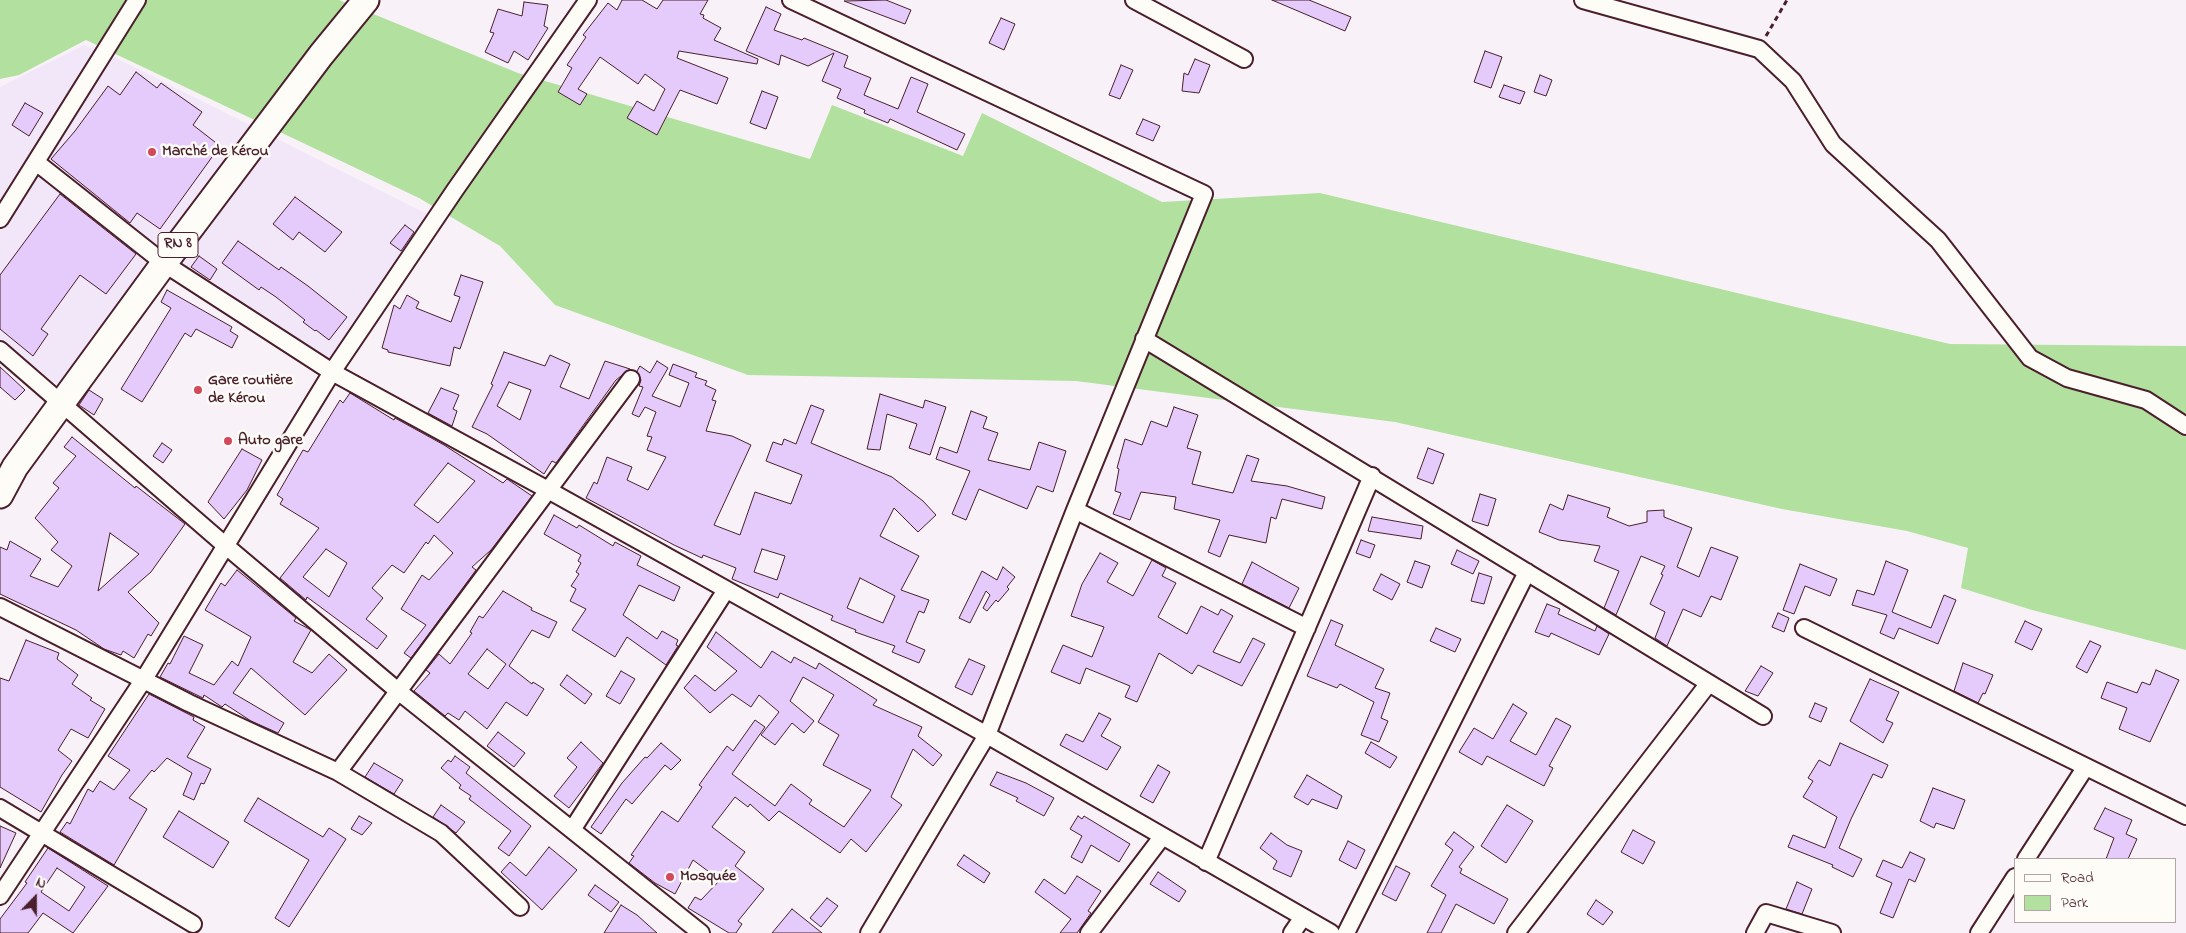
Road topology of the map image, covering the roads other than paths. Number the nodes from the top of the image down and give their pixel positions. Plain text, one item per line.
1 (137, 0) edge
2 (366, 0) edge
3 (588, 0) edge
4 (791, 0) edge
5 (1134, 0) edge
6 (1583, 0) edge
7 (1244, 59) dead end
8 (36, 162) junction
9 (0, 219) edge
10 (165, 262) junction
11 (1144, 339) junction
12 (0, 350) edge
13 (332, 372) junction
14 (631, 379) dead end
15 (62, 403) junction
16 (2186, 426) edge
17 (1372, 476) junction
18 (548, 490) junction
19 (0, 495) edge
20 (1075, 510) junction
21 (226, 546) junction
22 (1527, 572) junction
23 (726, 590) junction
24 (0, 607) edge
25 (1307, 628) junction
26 (1804, 628) dead end
27 (144, 679) junction
28 (1709, 683) junction
29 (398, 691) junction
30 (1763, 716) dead end
31 (987, 735) junction
32 (2085, 768) junction
33 (338, 772) junction
34 (0, 808) edge
35 (2186, 816) edge
36 (572, 830) junction
37 (42, 833) junction
38 (1162, 837) junction
39 (2027, 858) edge
40 (1206, 862) junction
41 (2014, 879) edge
42 (0, 896) edge
43 (520, 907) dead end
44 (1304, 917) junction
45 (193, 924) dead end
46 (701, 933) edge
47 (869, 933) edge
48 (1089, 933) edge
49 (1292, 933) edge
50 (1331, 933) edge
51 (1346, 933) edge
52 (1516, 933) edge
53 (1755, 933) edge
54 (1832, 933) edge
55 (1978, 933) edge

1 - 8 street
2 - 10 main road, RN 8
3 - 13 street
4 - 11 street
5 - 7 street
6 - 16 street
8 - 9 street
8 - 10 street
10 - 13 street
10 - 15 main road, RN 8
11 - 17 street
11 - 20 street
12 - 15 street
13 - 18 street
13 - 21 street
14 - 18 street
15 - 19 main road, RN 8
15 - 21 street
17 - 22 street
17 - 25 street
18 - 23 street
18 - 29 street
20 - 25 street
20 - 31 street
21 - 27 street
21 - 29 street
22 - 28 street
22 - 51 street
23 - 31 street
23 - 36 street
24 - 27 street
25 - 40 street
26 - 32 street
27 - 33 street
27 - 37 street
28 - 30 street
28 - 52 street
29 - 33 street
29 - 36 street
31 - 38 street
31 - 47 street
32 - 35 street
32 - 39 street
33 - 43 street
34 - 37 street
36 - 46 street
37 - 42 street
37 - 45 street
38 - 40 street
38 - 48 street
40 - 44 street
41 - 55 street
44 - 49 street
44 - 50 street
53 - 54 street

